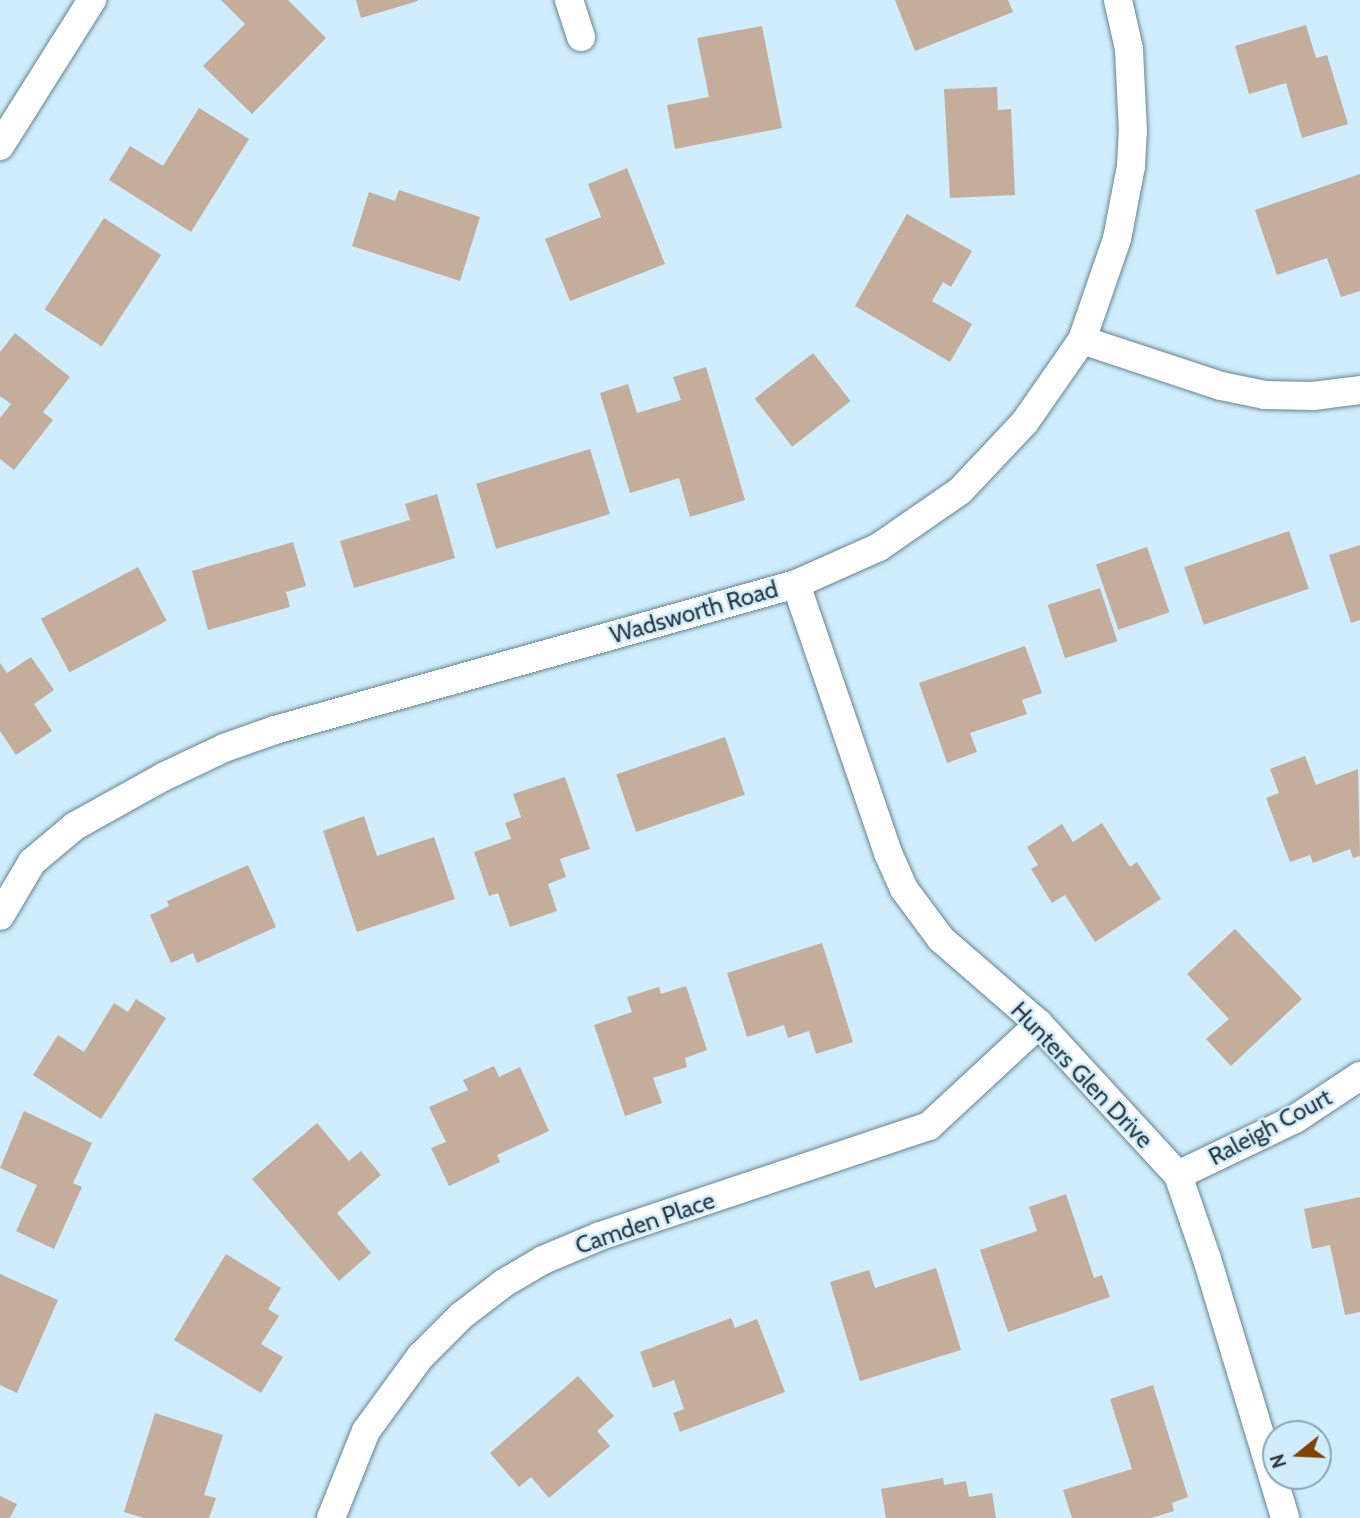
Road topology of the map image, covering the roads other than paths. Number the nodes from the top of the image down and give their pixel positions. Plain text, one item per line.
1 (92, 0) edge
2 (569, 0) edge
3 (1118, 0) edge
4 (581, 37) dead end
5 (0, 146) edge
6 (1082, 340) junction
7 (1360, 390) edge
8 (796, 584) junction
9 (0, 916) edge
10 (1039, 1024) junction
11 (1360, 1076) edge
12 (1178, 1175) junction
13 (331, 1518) edge
14 (1284, 1518) edge

1 - 5 street
2 - 4 street
3 - 6 street, Wadsworth Road
6 - 7 street
6 - 8 street, Wadsworth Road
8 - 9 street, Wadsworth Road
8 - 10 street, Hunters Glen Drive
10 - 12 street, Hunters Glen Drive
10 - 13 street, Camden Place
11 - 12 street, Raleigh Court
12 - 14 street, Hunters Glen Drive

